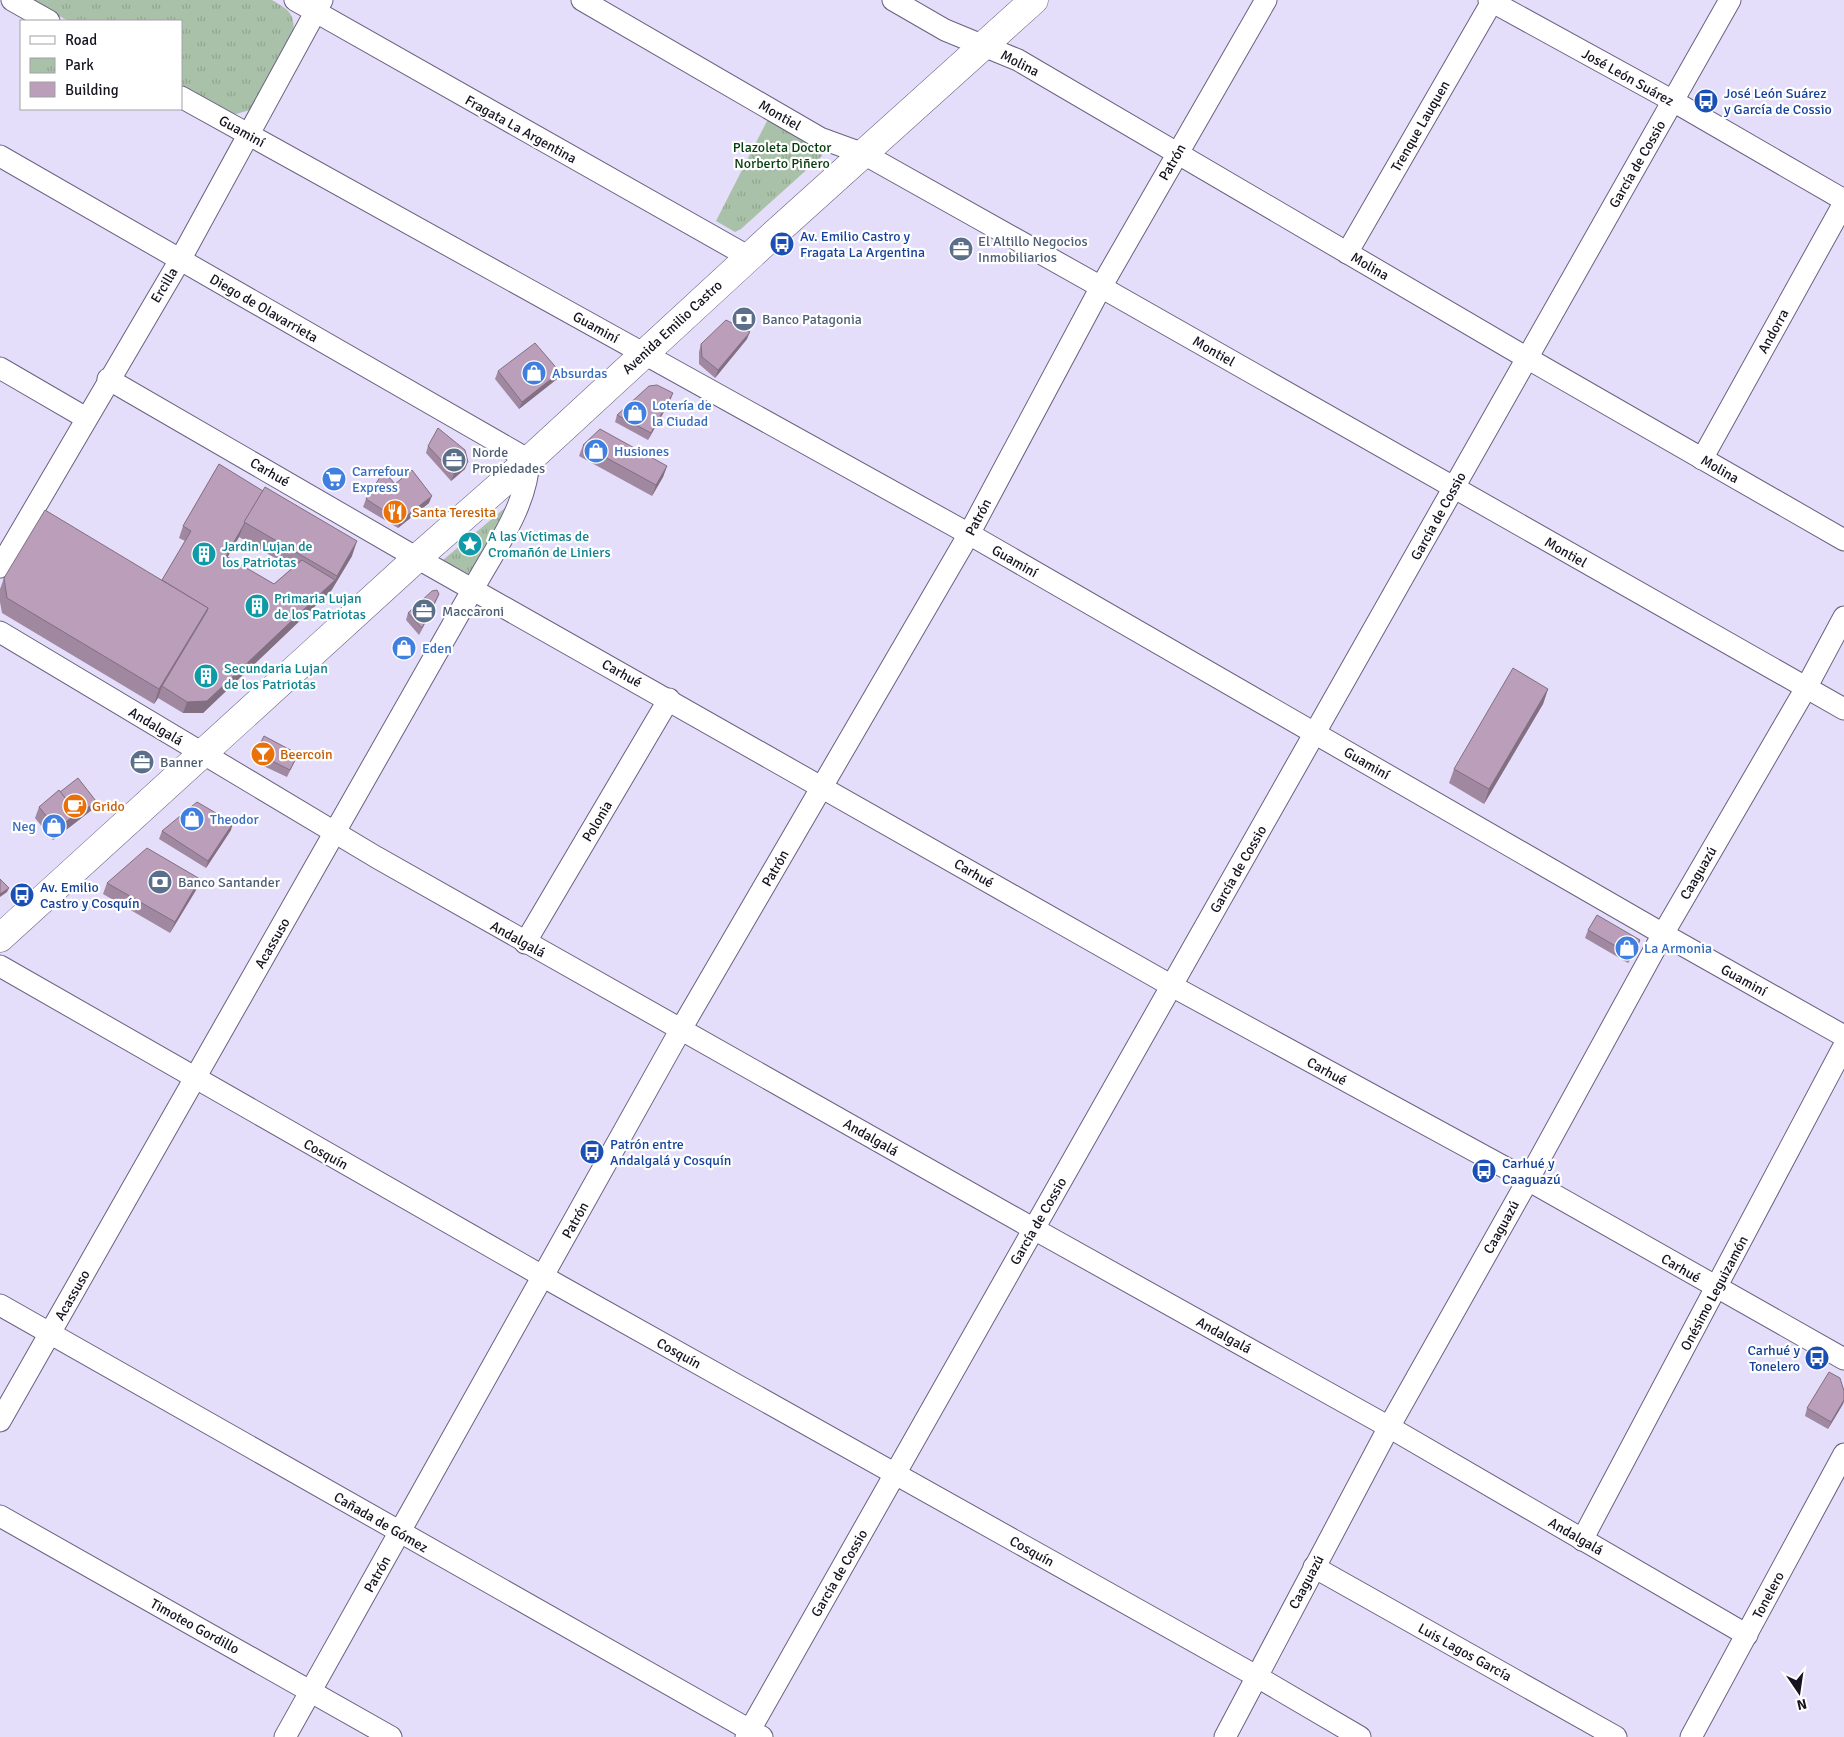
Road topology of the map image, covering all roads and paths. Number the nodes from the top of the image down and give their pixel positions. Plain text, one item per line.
1 (12, 0) edge
2 (294, 0) edge
3 (582, 0) edge
4 (893, 0) edge
5 (1034, 0) edge
6 (1266, 0) edge
7 (1730, 0) edge
8 (1492, 1) edge
9 (319, 6) edge
10 (47, 20) edge
11 (985, 45) junction
12 (182, 98) edge
13 (1673, 101) junction
14 (249, 135) junction
15 (1177, 152) junction
16 (864, 154) junction
17 (0, 156) edge
18 (1844, 201) edge
19 (1347, 252) junction
20 (749, 257) junction
21 (180, 260) junction
22 (1102, 287) junction
23 (644, 354) junction
24 (1527, 358) junction
25 (0, 368) edge
26 (108, 378) junction
27 (86, 418) junction
28 (1702, 459) junction
29 (529, 460) junction
30 (1454, 488) junction
31 (968, 534) junction
32 (1844, 540) edge
33 (417, 558) junction
34 (0, 567) edge
35 (473, 589) junction
36 (1844, 617) edge
37 (0, 632) edge
38 (1806, 688) junction
39 (670, 699) junction
40 (1844, 709) edge
41 (1315, 733) junction
42 (202, 754) junction
43 (822, 787) junction
44 (336, 833) junction
45 (1662, 934) junction
46 (0, 938) edge
47 (525, 942) junction
48 (0, 966) edge
49 (1172, 986) junction
50 (681, 1029) junction
51 (1844, 1036) edge
52 (1844, 1046) edge
53 (194, 1079) junction
54 (1528, 1180) junction
55 (1034, 1229) junction
56 (544, 1277) junction
57 (1717, 1288) junction
58 (0, 1305) edge
59 (50, 1334) junction
60 (1844, 1360) edge
61 (0, 1421) edge
62 (1389, 1427) junction
63 (1844, 1454) edge
64 (895, 1474) junction
65 (0, 1516) edge
66 (400, 1533) junction
67 (1582, 1540) junction
68 (1314, 1567) junction
69 (1747, 1635) junction
70 (1256, 1676) junction
71 (311, 1691) junction
72 (753, 1735) edge
73 (285, 1737) edge
74 (391, 1737) edge
75 (1225, 1737) edge
76 (1360, 1737) edge
77 (1616, 1737) edge
78 (1691, 1737) edge

1 - 10 street
2 - 9 street, Fragata La Argentina
3 - 16 street, Montiel
4 - 11 street, Molina
5 - 11 main road, Avenida Emilio Castro
6 - 15 street, Patrón
7 - 13 street, García de Cossio
8 - 13 street, José León Suárez
8 - 19 street, Trenque Lauquen
9 - 14 street, Ercilla
9 - 20 street, Fragata La Argentina
11 - 15 street, Molina
11 - 16 main road, Avenida Emilio Castro
12 - 14 street, Guaminí
13 - 18 street, José León Suárez
13 - 24 street, García de Cossio
14 - 21 street, Ercilla
14 - 23 street, Guaminí
15 - 19 street, Molina
15 - 22 street, Patrón
16 - 20 main road, Avenida Emilio Castro
16 - 22 street, Montiel
17 - 21 street, Diego de Olavarrieta
18 - 28 street, Andorra
19 - 24 street, Molina
20 - 23 main road, Avenida Emilio Castro
21 - 26 street, Ercilla
21 - 29 street, Diego de Olavarrieta
22 - 30 street, Montiel
22 - 31 street, Patrón
23 - 29 main road, Avenida Emilio Castro
23 - 31 street, Guaminí
24 - 28 street, Molina
24 - 30 street, García de Cossio
25 - 27 street
26 - 27 street, Ercilla
26 - 33 street, Carhué
27 - 34 street, Ercilla
28 - 32 street, Molina
29 - 33 main road, Avenida Emilio Castro
29 - 35 street, Acassuso
30 - 38 street, Montiel
30 - 41 street, García de Cossio
31 - 41 street, Guaminí
31 - 43 street, Patrón
33 - 35 street, Carhué
33 - 42 main road, Avenida Emilio Castro
35 - 39 street, Carhué
35 - 44 street, Acassuso
36 - 38 street, Caaguazú
37 - 42 street, Andalgalá
38 - 40 street, Montiel
38 - 45 street, Caaguazú
39 - 43 street, Carhué
39 - 47 street, Polonia
41 - 45 street, Guaminí
41 - 49 street, García de Cossio
42 - 44 street, Andalgalá
42 - 46 main road, Avenida Emilio Castro
43 - 49 street, Carhué
43 - 50 street, Patrón
44 - 47 street, Andalgalá
44 - 53 street, Acassuso
45 - 51 street, Guaminí
45 - 54 street, Caaguazú
47 - 50 street, Andalgalá
48 - 53 street, Cosquín
49 - 54 street, Carhué
49 - 55 street, García de Cossio
50 - 55 street, Andalgalá
50 - 56 street, Patrón
52 - 57 street, Onésimo Leguizamón
53 - 56 street, Cosquín
53 - 59 street, Acassuso
54 - 57 street, Carhué
54 - 62 street, Caaguazú
55 - 62 street, Andalgalá
55 - 64 street, García de Cossio
56 - 64 street, Cosquín
56 - 66 street, Patrón
57 - 60 street, Carhué
57 - 67 street, Onésimo Leguizamón
58 - 59 street, Cañada de Gómez
59 - 61 street, Acassuso
59 - 66 street, Cañada de Gómez
62 - 67 street, Andalgalá
62 - 68 street, Caaguazú
63 - 69 street, Tonelero
64 - 70 street, Cosquín
64 - 72 street, García de Cossio
65 - 71 street, Timoteo Gordillo
66 - 71 street, Patrón
66 - 72 street, Cañada de Gómez
67 - 69 street, Andalgalá
68 - 70 street, Caaguazú
68 - 77 street, Luis Lagos García
69 - 78 street, Tonelero
70 - 75 street, Caaguazú
70 - 76 street, Cosquín
71 - 73 street, Patrón
71 - 74 street, Timoteo Gordillo

